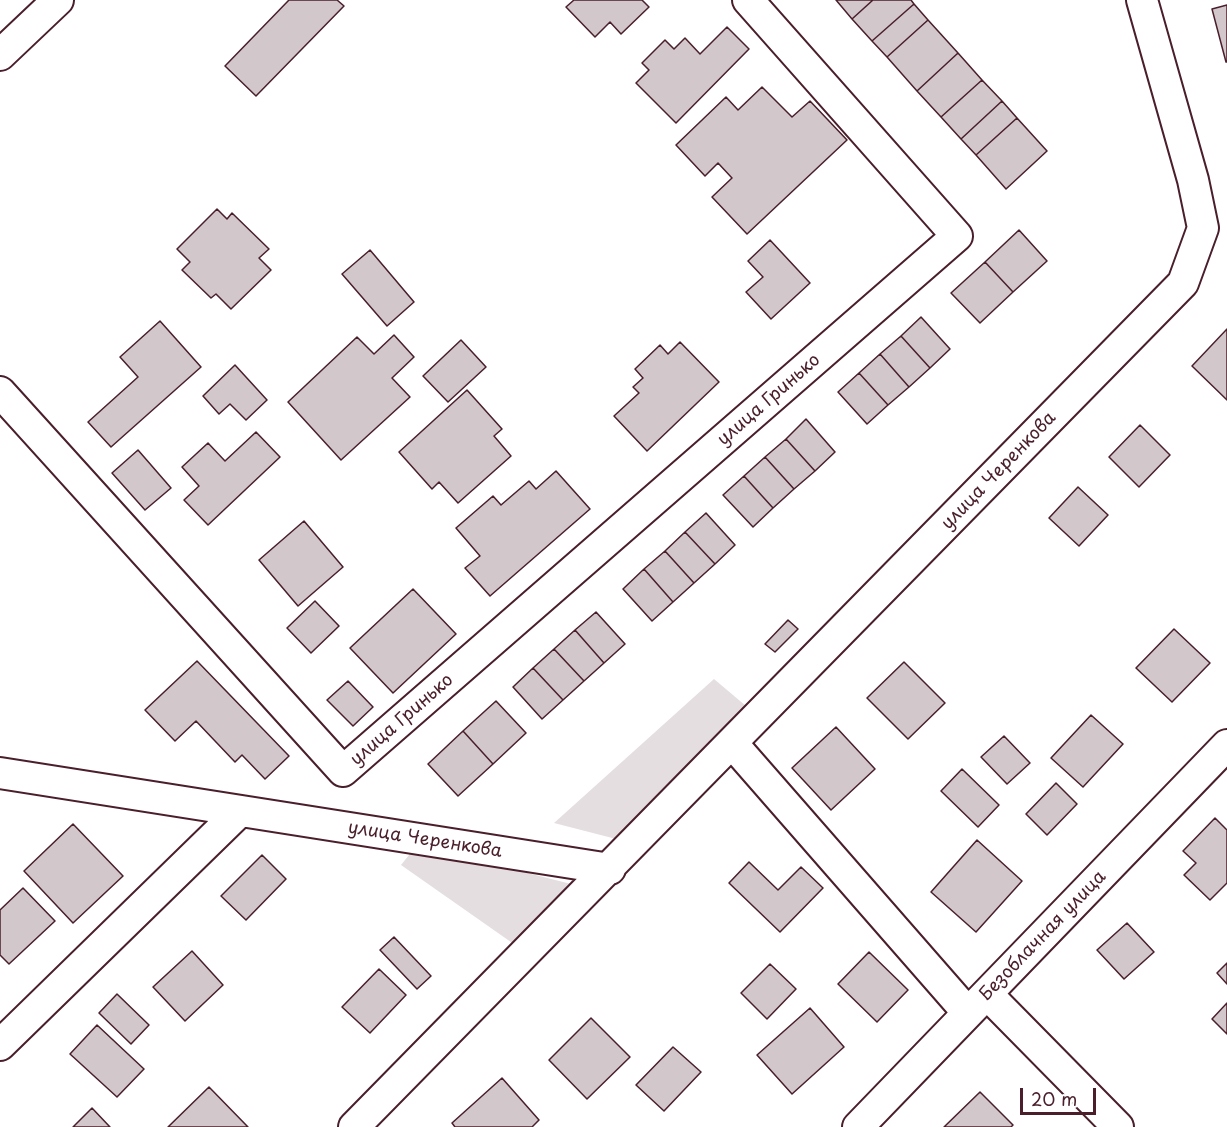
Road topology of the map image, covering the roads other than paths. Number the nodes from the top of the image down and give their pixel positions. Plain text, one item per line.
1 (58, 0) edge
2 (748, 0) edge
3 (1142, 0) edge
4 (0, 55) edge
5 (0, 392) edge
6 (732, 743) junction
7 (1227, 745) edge
8 (0, 773) edge
9 (240, 811) junction
10 (610, 869) junction
11 (978, 1003) junction
12 (0, 1045) edge
13 (354, 1127) edge
14 (858, 1127) edge
15 (1118, 1127) edge

1 - 4 street
2 - 5 street, улица Гринько
3 - 6 street, улица Черенкова
6 - 10 street, улица Черенкова
6 - 11 street
7 - 11 street, Безоблачная улица
8 - 9 street, улица Черенкова
9 - 10 street, улица Черенкова
9 - 12 street
10 - 13 street, улица Черенкова
11 - 14 street, Безоблачная улица
11 - 15 street

